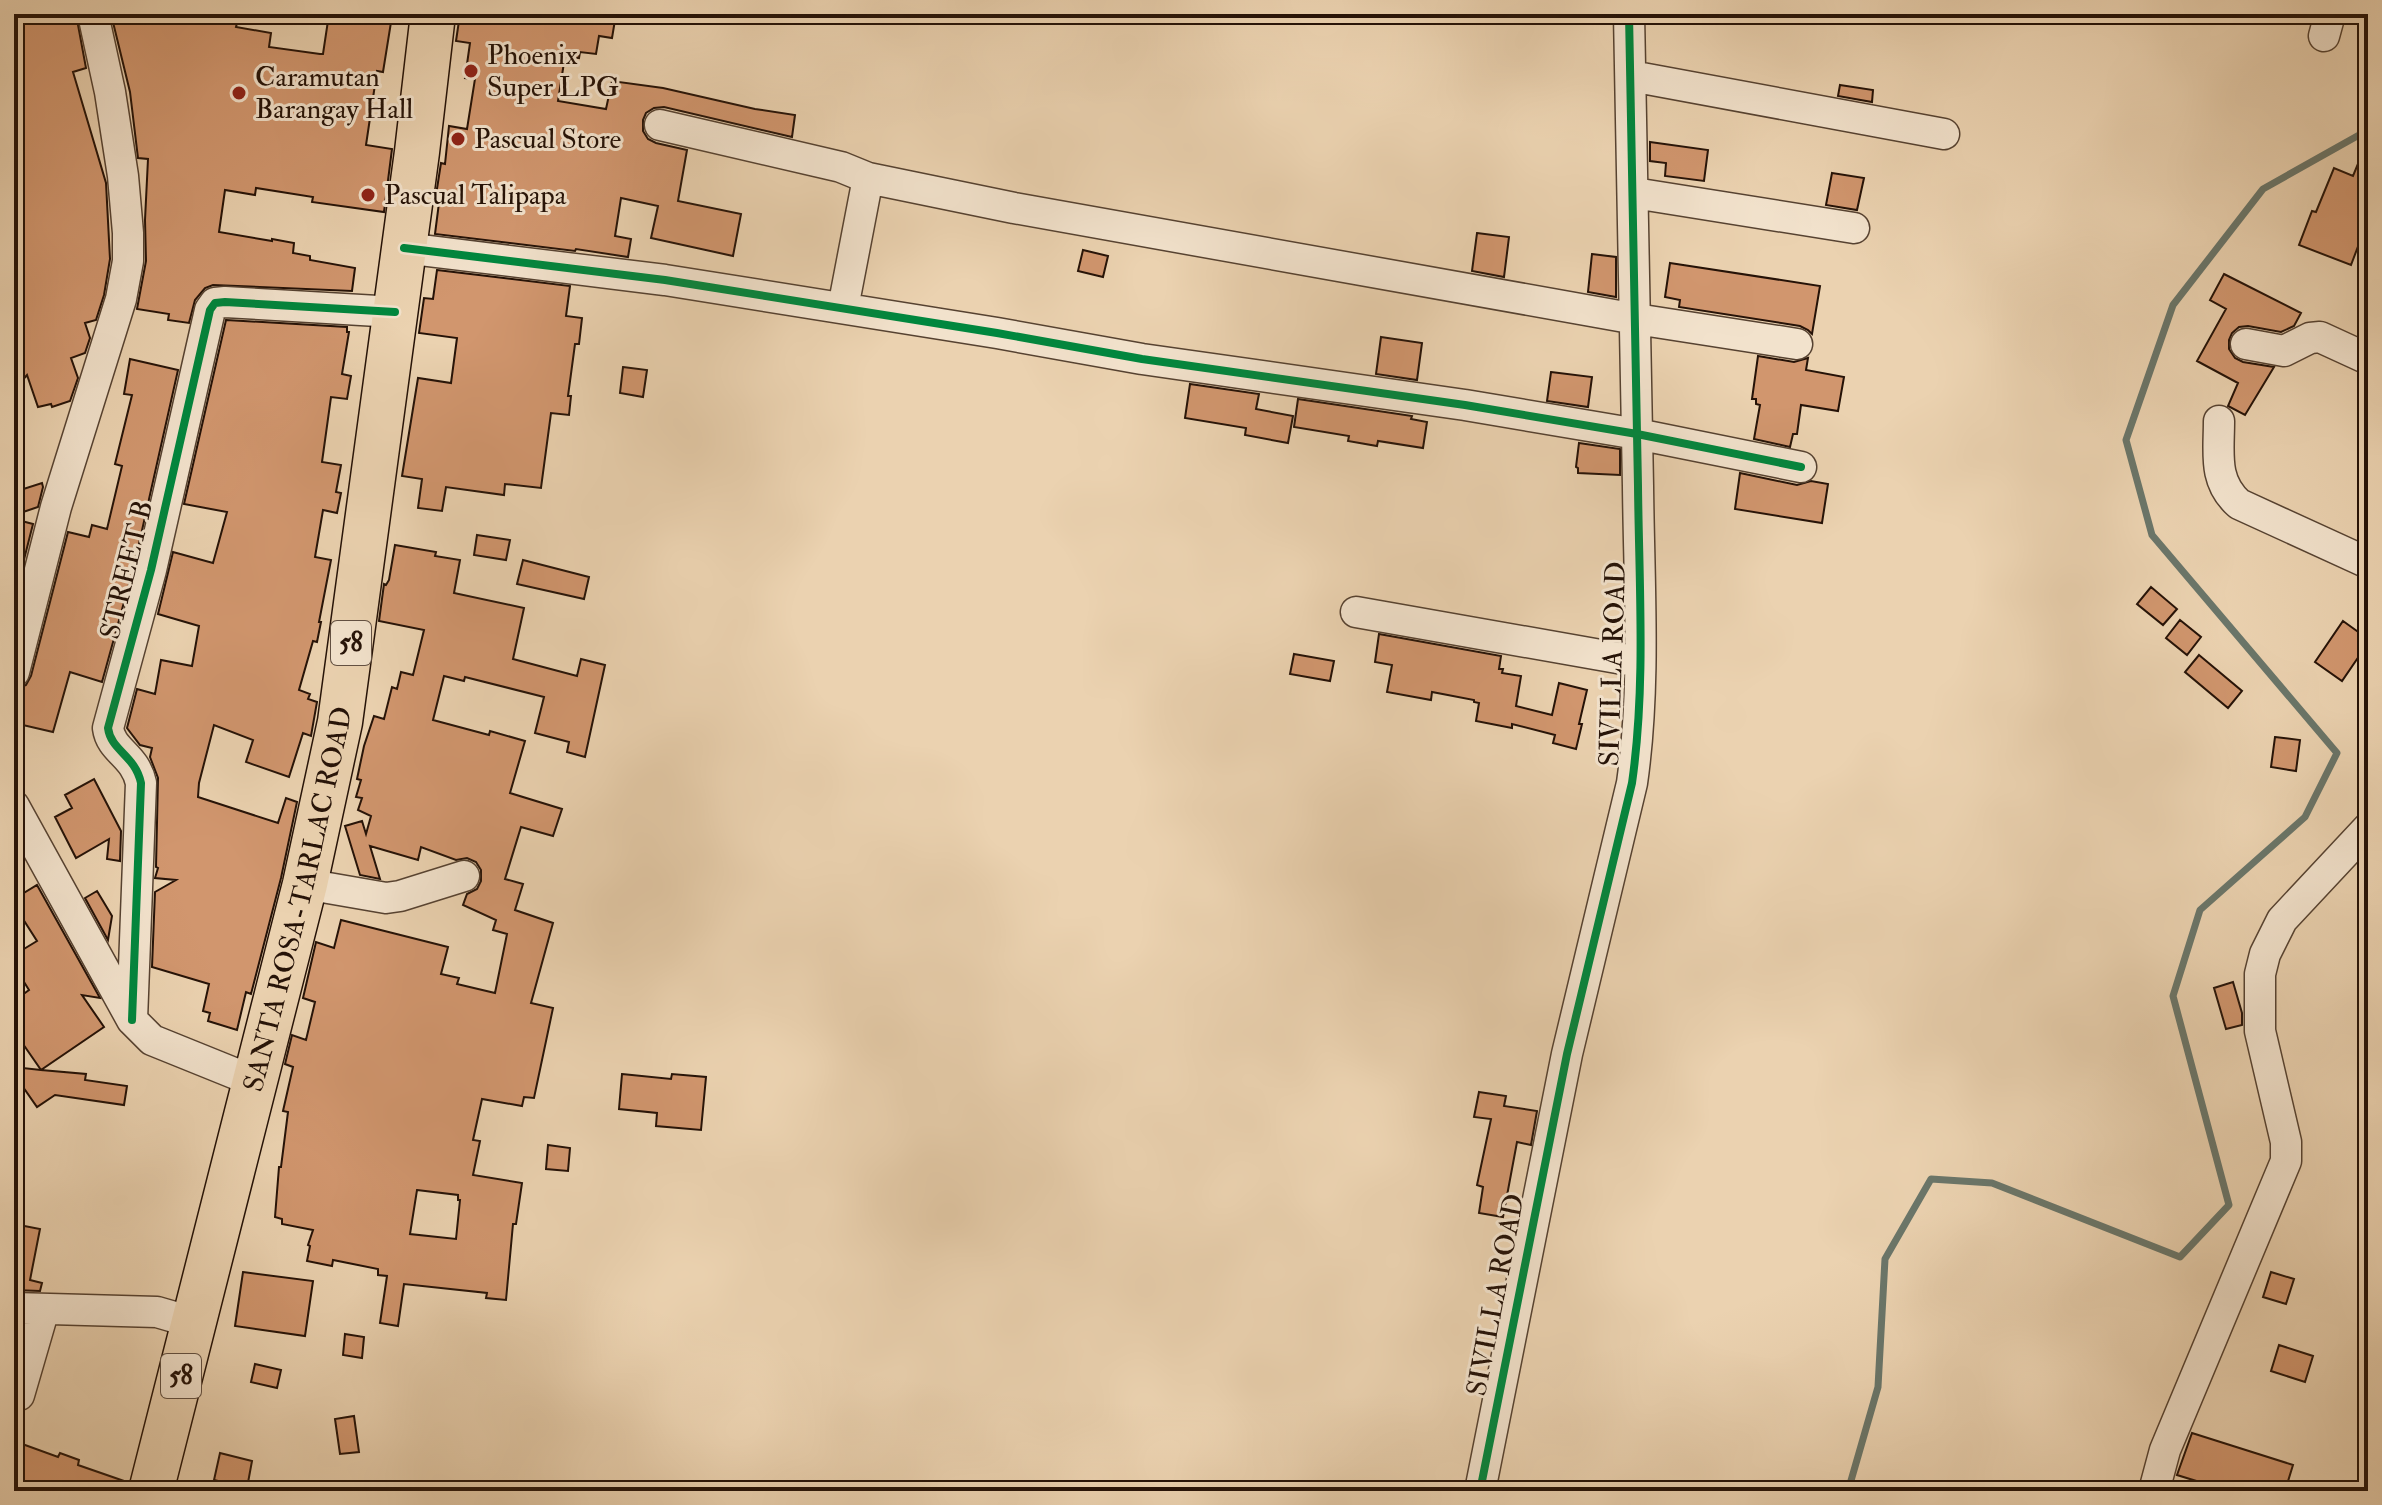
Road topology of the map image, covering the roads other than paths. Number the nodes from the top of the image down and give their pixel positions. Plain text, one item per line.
1 (93, 14) edge
2 (433, 14) edge
3 (1629, 14) edge
4 (1631, 76) junction
5 (660, 125) dead end
6 (1944, 134) dead end
7 (868, 178) junction
8 (1634, 193) junction
9 (1854, 228) dead end
10 (404, 248) junction
11 (843, 308) junction
12 (395, 312) junction
13 (1636, 319) junction
14 (1797, 344) dead end
15 (2246, 344) dead end
16 (2368, 359) edge
17 (2219, 421) dead end
18 (1637, 434) junction
19 (1801, 467) dead end
20 (2368, 563) edge
21 (1356, 612) dead end
22 (1640, 662) junction
23 (14, 672) edge
24 (14, 806) edge
25 (2368, 828) edge
26 (464, 876) dead end
27 (305, 884) junction
28 (132, 1020) junction
29 (256, 1082) junction
30 (14, 1308) edge
31 (44, 1309) junction
32 (195, 1323) junction
33 (19, 1395) dead end
34 (151, 1491) edge
35 (1480, 1491) edge
36 (2154, 1491) edge

1 - 23 street
2 - 10 highway, SANTA ROSA-TARLAC ROAD / 58
3 - 4 street, SIVILLA ROAD
4 - 6 street
4 - 8 street, SIVILLA ROAD
5 - 7 street
7 - 11 street
7 - 13 street
8 - 9 street
8 - 13 street, SIVILLA ROAD
10 - 11 street
10 - 12 highway, SANTA ROSA-TARLAC ROAD / 58
11 - 18 street
12 - 27 highway, SANTA ROSA-TARLAC ROAD / 58
12 - 28 street, STREET B
13 - 14 street
13 - 18 street, SIVILLA ROAD
15 - 16 street
17 - 20 street
18 - 19 street
18 - 22 street, SIVILLA ROAD
21 - 22 street
22 - 35 street, SIVILLA ROAD
24 - 28 street
25 - 36 street
26 - 27 street
27 - 29 highway, SANTA ROSA-TARLAC ROAD / 58
28 - 29 street
29 - 32 highway, SANTA ROSA-TARLAC ROAD / 58
30 - 31 street
31 - 32 street
31 - 33 street
32 - 34 highway, SANTA ROSA-TARLAC ROAD / 58

